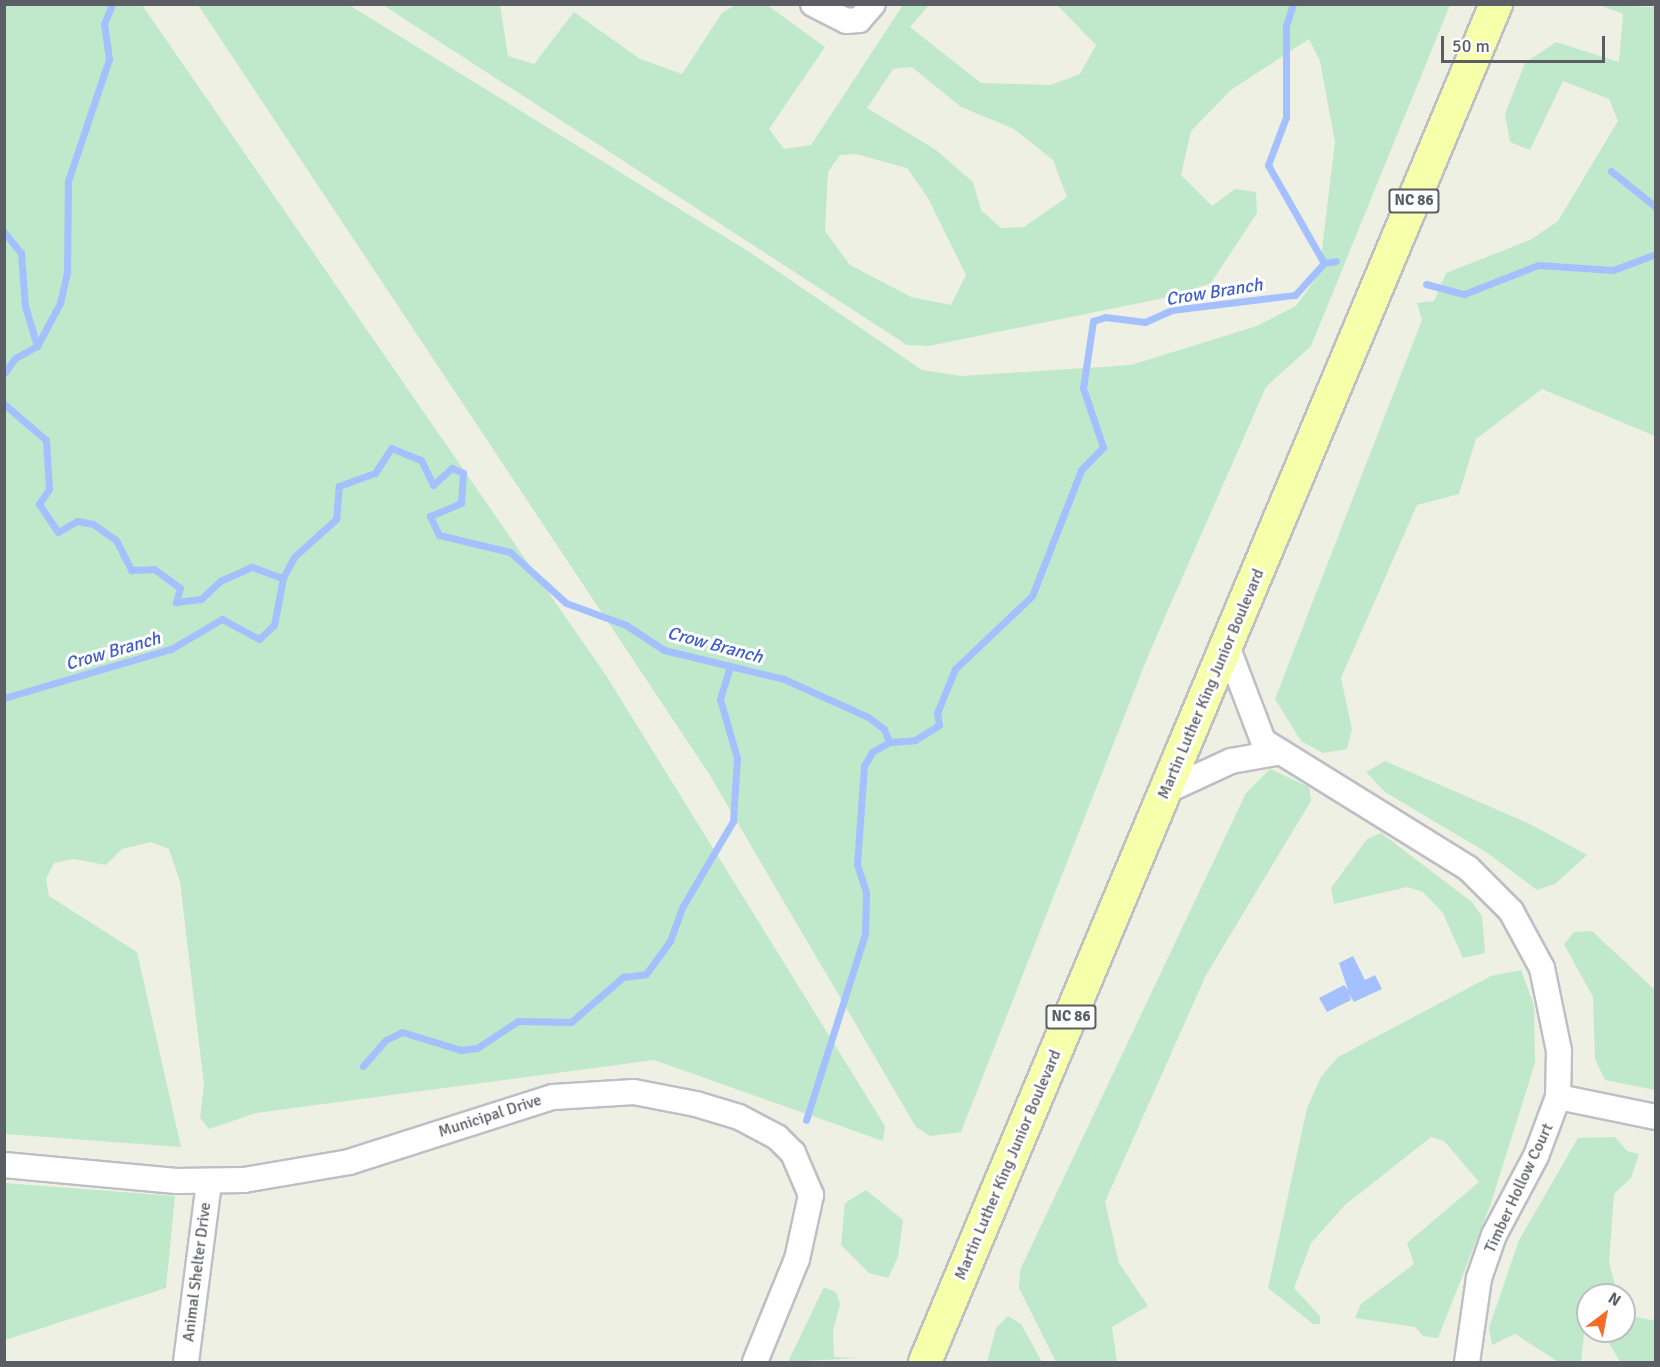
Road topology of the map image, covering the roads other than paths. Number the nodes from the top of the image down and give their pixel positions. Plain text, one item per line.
1 (813, 4) edge
2 (873, 4) edge
3 (1496, 4) edge
4 (1227, 646) junction
5 (1276, 753) junction
6 (1166, 791) junction
7 (1558, 1097) junction
8 (1656, 1117) edge
9 (4, 1165) edge
10 (209, 1182) junction
11 (760, 1358) edge
12 (186, 1362) edge
13 (925, 1362) edge
14 (1467, 1362) edge

1 - 2 street
3 - 4 main road, Martin Luther King Junior Boulevard / NC 86
4 - 5 street, Timber Hollow Court
4 - 6 main road, Martin Luther King Junior Boulevard / NC 86
5 - 6 street
5 - 7 street, Timber Hollow Court
6 - 13 main road, Martin Luther King Junior Boulevard / NC 86
7 - 8 street
7 - 14 street, Timber Hollow Court
9 - 10 street, Municipal Drive
10 - 11 street, Municipal Drive
10 - 12 street, Animal Shelter Drive

